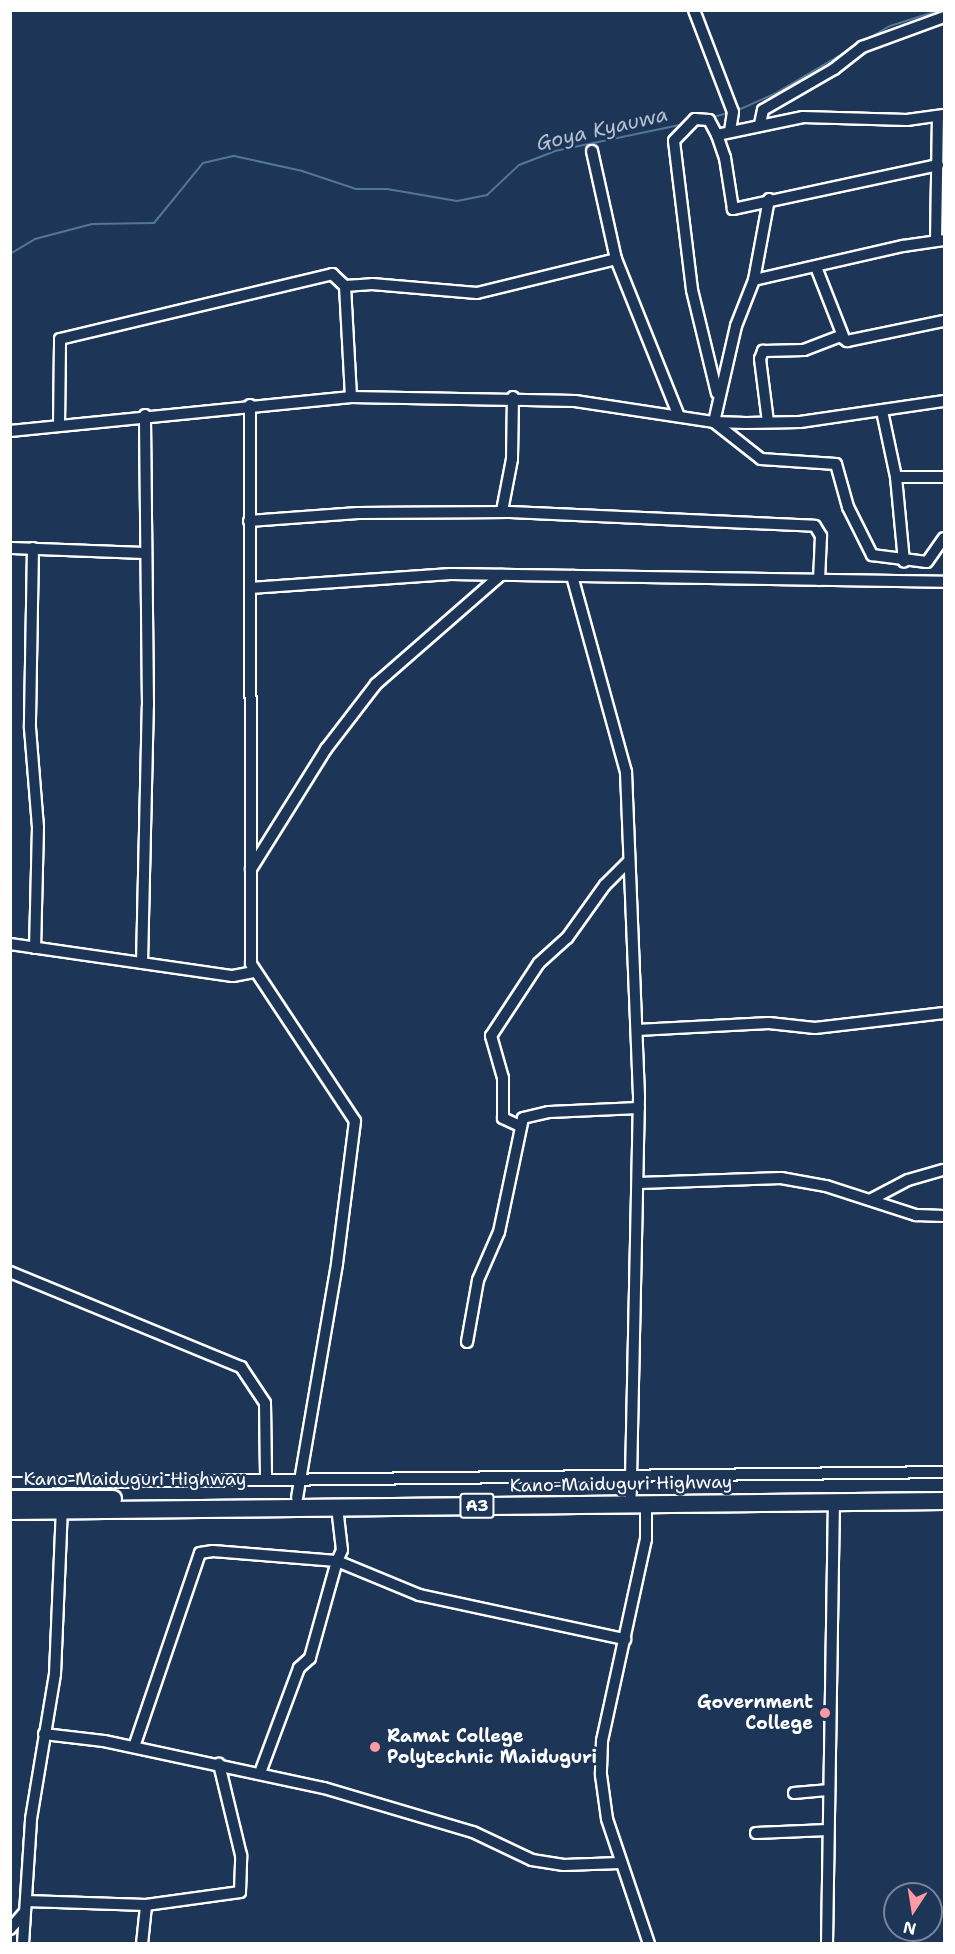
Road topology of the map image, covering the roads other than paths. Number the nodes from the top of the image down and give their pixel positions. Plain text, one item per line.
1 (694, 10) edge
2 (945, 17) edge
3 (941, 116) edge
4 (760, 124) junction
5 (730, 130) junction
6 (717, 135) junction
7 (592, 151) dead end
8 (938, 165) junction
9 (769, 199) junction
10 (940, 241) edge
11 (616, 259) junction
12 (816, 267) junction
13 (754, 280) junction
14 (345, 286) junction
15 (945, 321) edge
16 (843, 336) junction
17 (718, 396) junction
18 (351, 397) junction
19 (513, 397) junction
20 (945, 401) edge
21 (250, 405) junction
22 (882, 411) junction
23 (678, 414) junction
24 (145, 415) junction
25 (714, 422) junction
26 (768, 422) junction
27 (59, 426) junction
28 (10, 431) edge
29 (896, 477) junction
30 (945, 477) edge
31 (502, 512) junction
32 (249, 521) junction
33 (945, 538) edge
34 (10, 548) edge
35 (33, 548) junction
36 (147, 553) junction
37 (904, 562) junction
38 (927, 562) junction
39 (501, 575) junction
40 (572, 576) junction
41 (819, 580) junction
42 (927, 581) junction
43 (945, 582) edge
44 (250, 588) junction
45 (629, 861) junction
46 (251, 869) junction
47 (10, 944) edge
48 (35, 948) junction
49 (142, 963) junction
50 (254, 972) junction
51 (945, 1013) edge
52 (637, 1030) junction
53 (639, 1108) junction
54 (520, 1126) junction
55 (945, 1170) edge
56 (639, 1184) junction
57 (870, 1200) junction
58 (945, 1216) edge
59 (10, 1272) edge
60 (467, 1342) dead end
61 (945, 1472) edge
62 (630, 1473) junction
63 (266, 1479) junction
64 (298, 1479) junction
65 (10, 1483) edge
66 (945, 1492) edge
67 (297, 1498) junction
68 (10, 1499) edge
69 (639, 1499) junction
70 (945, 1501) edge
71 (834, 1502) junction
72 (62, 1505) junction
73 (337, 1507) junction
74 (10, 1511) edge
75 (337, 1561) junction
76 (625, 1639) junction
77 (44, 1734) junction
78 (134, 1747) junction
79 (219, 1764) junction
80 (260, 1773) junction
81 (827, 1790) junction
82 (794, 1793) dead end
83 (828, 1830) junction
84 (756, 1833) dead end
85 (620, 1863) junction
86 (26, 1900) junction
87 (146, 1905) junction
88 (25, 1912) junction
89 (10, 1929) edge
90 (23, 1944) edge
91 (142, 1944) edge
92 (649, 1944) edge
93 (827, 1944) edge

1 - 5 street
2 - 4 street
3 - 4 street
3 - 8 street
4 - 5 street
5 - 6 street
6 - 9 street
6 - 17 street
7 - 11 street
8 - 9 street
8 - 10 street
9 - 13 street
10 - 12 street
11 - 14 street
11 - 23 street
12 - 13 street
12 - 16 street
13 - 17 street
14 - 18 street
14 - 27 street
15 - 16 street
16 - 26 street
17 - 25 street
18 - 19 street
18 - 21 street
19 - 23 street
19 - 31 street
20 - 22 street
21 - 24 street
21 - 32 street
22 - 26 street
22 - 29 street
23 - 25 street
24 - 27 street
24 - 36 street
25 - 26 street
25 - 37 street
27 - 28 street
29 - 30 street
29 - 37 street
31 - 32 street
31 - 41 street
32 - 44 street
33 - 38 street
34 - 35 street
35 - 36 street
35 - 48 street
36 - 49 street
37 - 38 street
38 - 42 street
39 - 40 street
39 - 44 street
39 - 46 street
40 - 41 street
40 - 45 street
41 - 42 street
42 - 43 street
44 - 46 street
45 - 52 street
45 - 54 street
46 - 50 street
47 - 48 street
48 - 49 street
49 - 50 street
50 - 64 street
51 - 52 street
52 - 53 street
53 - 54 street
53 - 56 street
54 - 60 street
55 - 57 street
56 - 57 street
56 - 62 street
57 - 58 street
59 - 63 street
61 - 62 street
62 - 64 street
62 - 69 street
63 - 64 street
63 - 65 street
64 - 67 street
66 - 69 highway, Kano-Maiduguri Highway / A3
67 - 69 highway, Kano-Maiduguri Highway / A3
67 - 72 highway, Kano-Maiduguri Highway / A3
68 - 72 highway, Kano-Maiduguri Highway / A3
69 - 71 highway, Kano-Maiduguri Highway / A3
69 - 73 highway, Kano-Maiduguri Highway / A3
69 - 76 street
70 - 71 highway, Kano-Maiduguri Highway / A3
71 - 81 street
72 - 73 highway, Kano-Maiduguri Highway / A3
72 - 74 highway, Kano-Maiduguri Highway / A3
72 - 77 street
73 - 75 street
75 - 76 street
75 - 78 street
75 - 80 street
76 - 85 street
77 - 78 street
77 - 86 street
78 - 79 street
79 - 80 street
79 - 87 street
80 - 85 street
81 - 82 street
81 - 83 street
83 - 84 street
83 - 93 street
85 - 92 street
86 - 87 street
86 - 88 street
87 - 91 street
88 - 89 street
88 - 90 street

